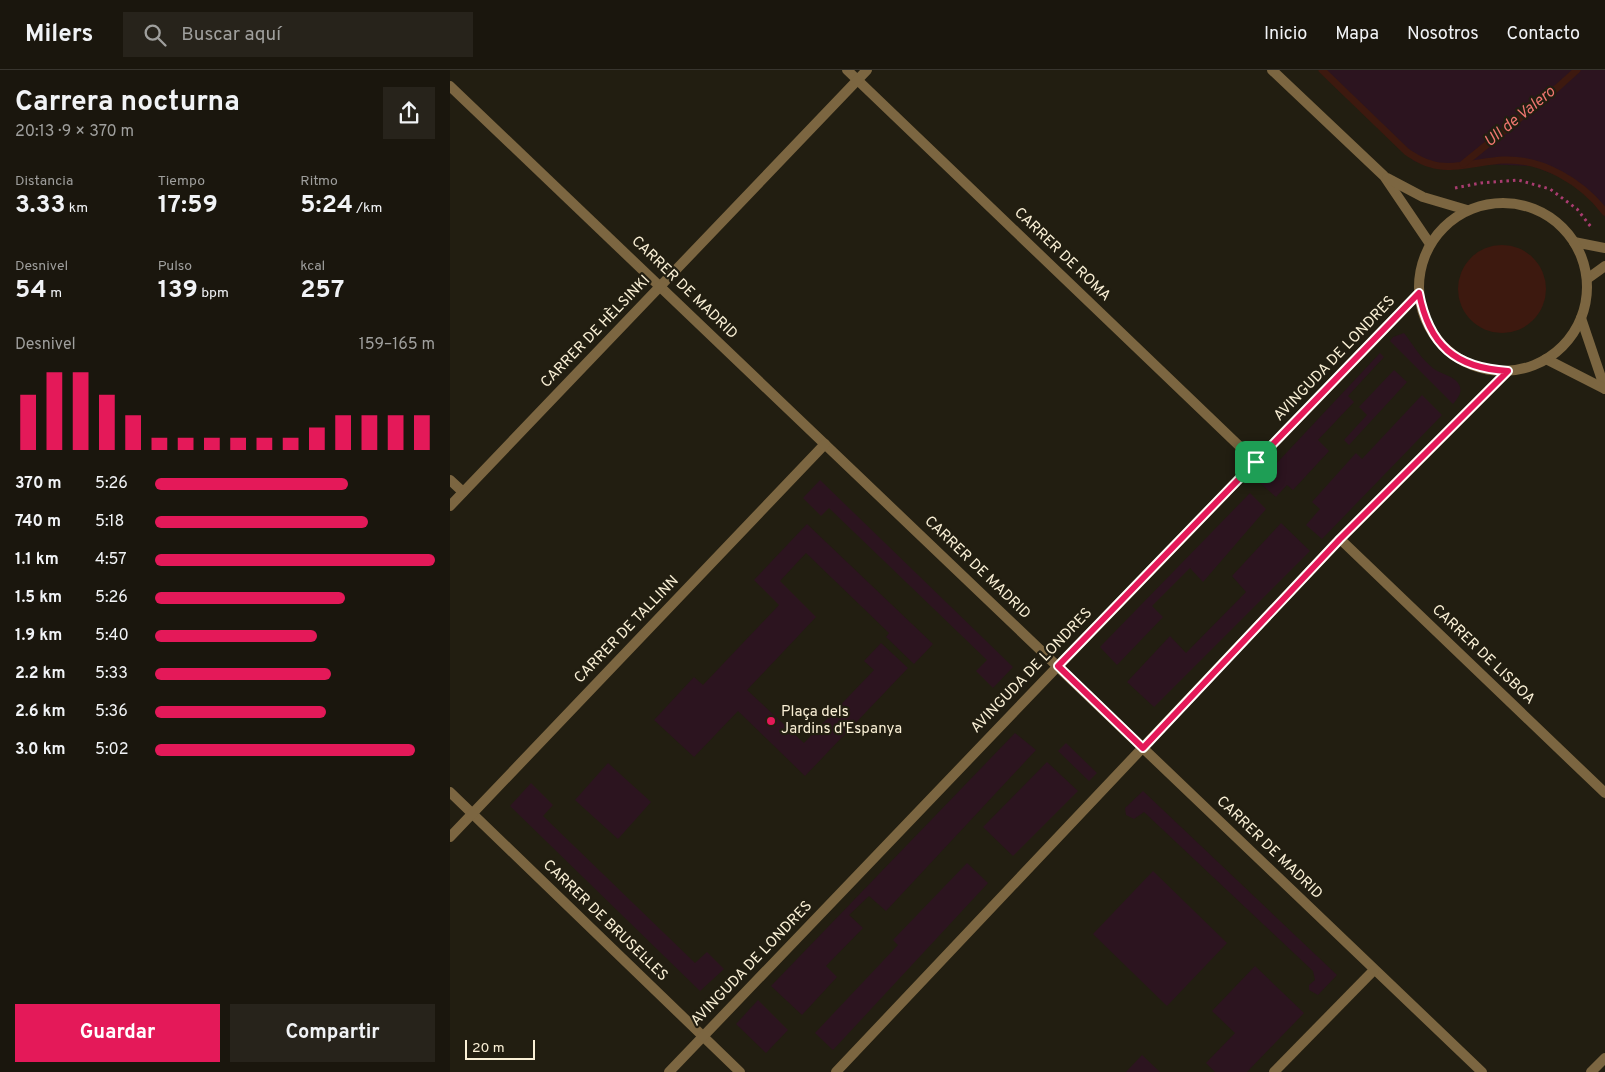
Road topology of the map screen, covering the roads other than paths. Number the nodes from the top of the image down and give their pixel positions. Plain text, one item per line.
1 (847, 70) edge
2 (867, 70) edge
3 (1272, 70) edge
4 (858, 80) junction
5 (450, 86) edge
6 (1384, 176) junction
7 (1467, 210) junction
8 (1574, 242) junction
9 (1430, 244) junction
10 (1604, 248) edge
11 (1605, 266) edge
12 (1587, 279) junction
13 (660, 286) junction
14 (1419, 293) junction
15 (1581, 318) junction
16 (1546, 360) junction
17 (1508, 371) junction
18 (1605, 389) edge
19 (825, 444) junction
20 (1256, 462) junction
21 (450, 480) edge
22 (463, 492) junction
23 (450, 506) edge
24 (1340, 539) junction
25 (1058, 666) junction
26 (1143, 748) junction
27 (450, 792) edge
28 (1605, 793) edge
29 (472, 814) junction
30 (450, 837) edge
31 (1374, 970) junction
32 (703, 1037) junction
33 (1605, 1058) edge
34 (669, 1072) edge
35 (740, 1072) edge
36 (836, 1072) edge
37 (1274, 1072) edge
38 (1482, 1072) edge
39 (1592, 1072) edge

1 - 4 street, CARRER DE ROMA
2 - 4 street, CARRER DE HÈLSINKI
3 - 6 street
4 - 13 street, CARRER DE HÈLSINKI
4 - 20 street, CARRER DE ROMA
5 - 13 street, CARRER DE MADRID
6 - 7 street
6 - 9 street
7 - 8 street
7 - 9 street
8 - 10 street
8 - 12 street
9 - 14 street
11 - 12 street
12 - 15 street
13 - 19 street, CARRER DE MADRID
13 - 22 street, CARRER DE HÈLSINKI
14 - 17 street
14 - 20 street, AVINGUDA DE LONDRES
15 - 16 street
15 - 18 street
16 - 17 street
16 - 18 street
17 - 24 street
19 - 25 street, CARRER DE MADRID
19 - 29 street, CARRER DE TALLINN
20 - 25 street, AVINGUDA DE LONDRES
21 - 22 street
22 - 23 street, CARRER DE HÈLSINKI
24 - 26 street
24 - 28 street, CARRER DE LISBOA
25 - 26 street, CARRER DE MADRID
25 - 32 street, AVINGUDA DE LONDRES
26 - 31 street, CARRER DE MADRID
26 - 36 street
27 - 29 street, CARRER DE BRUSEL·LES
29 - 30 street, CARRER DE TALLINN
29 - 32 street, CARRER DE BRUSEL·LES
31 - 37 street
31 - 38 street, CARRER DE MADRID
32 - 34 street, AVINGUDA DE LONDRES
32 - 35 street, CARRER DE BRUSEL·LES
33 - 39 street

